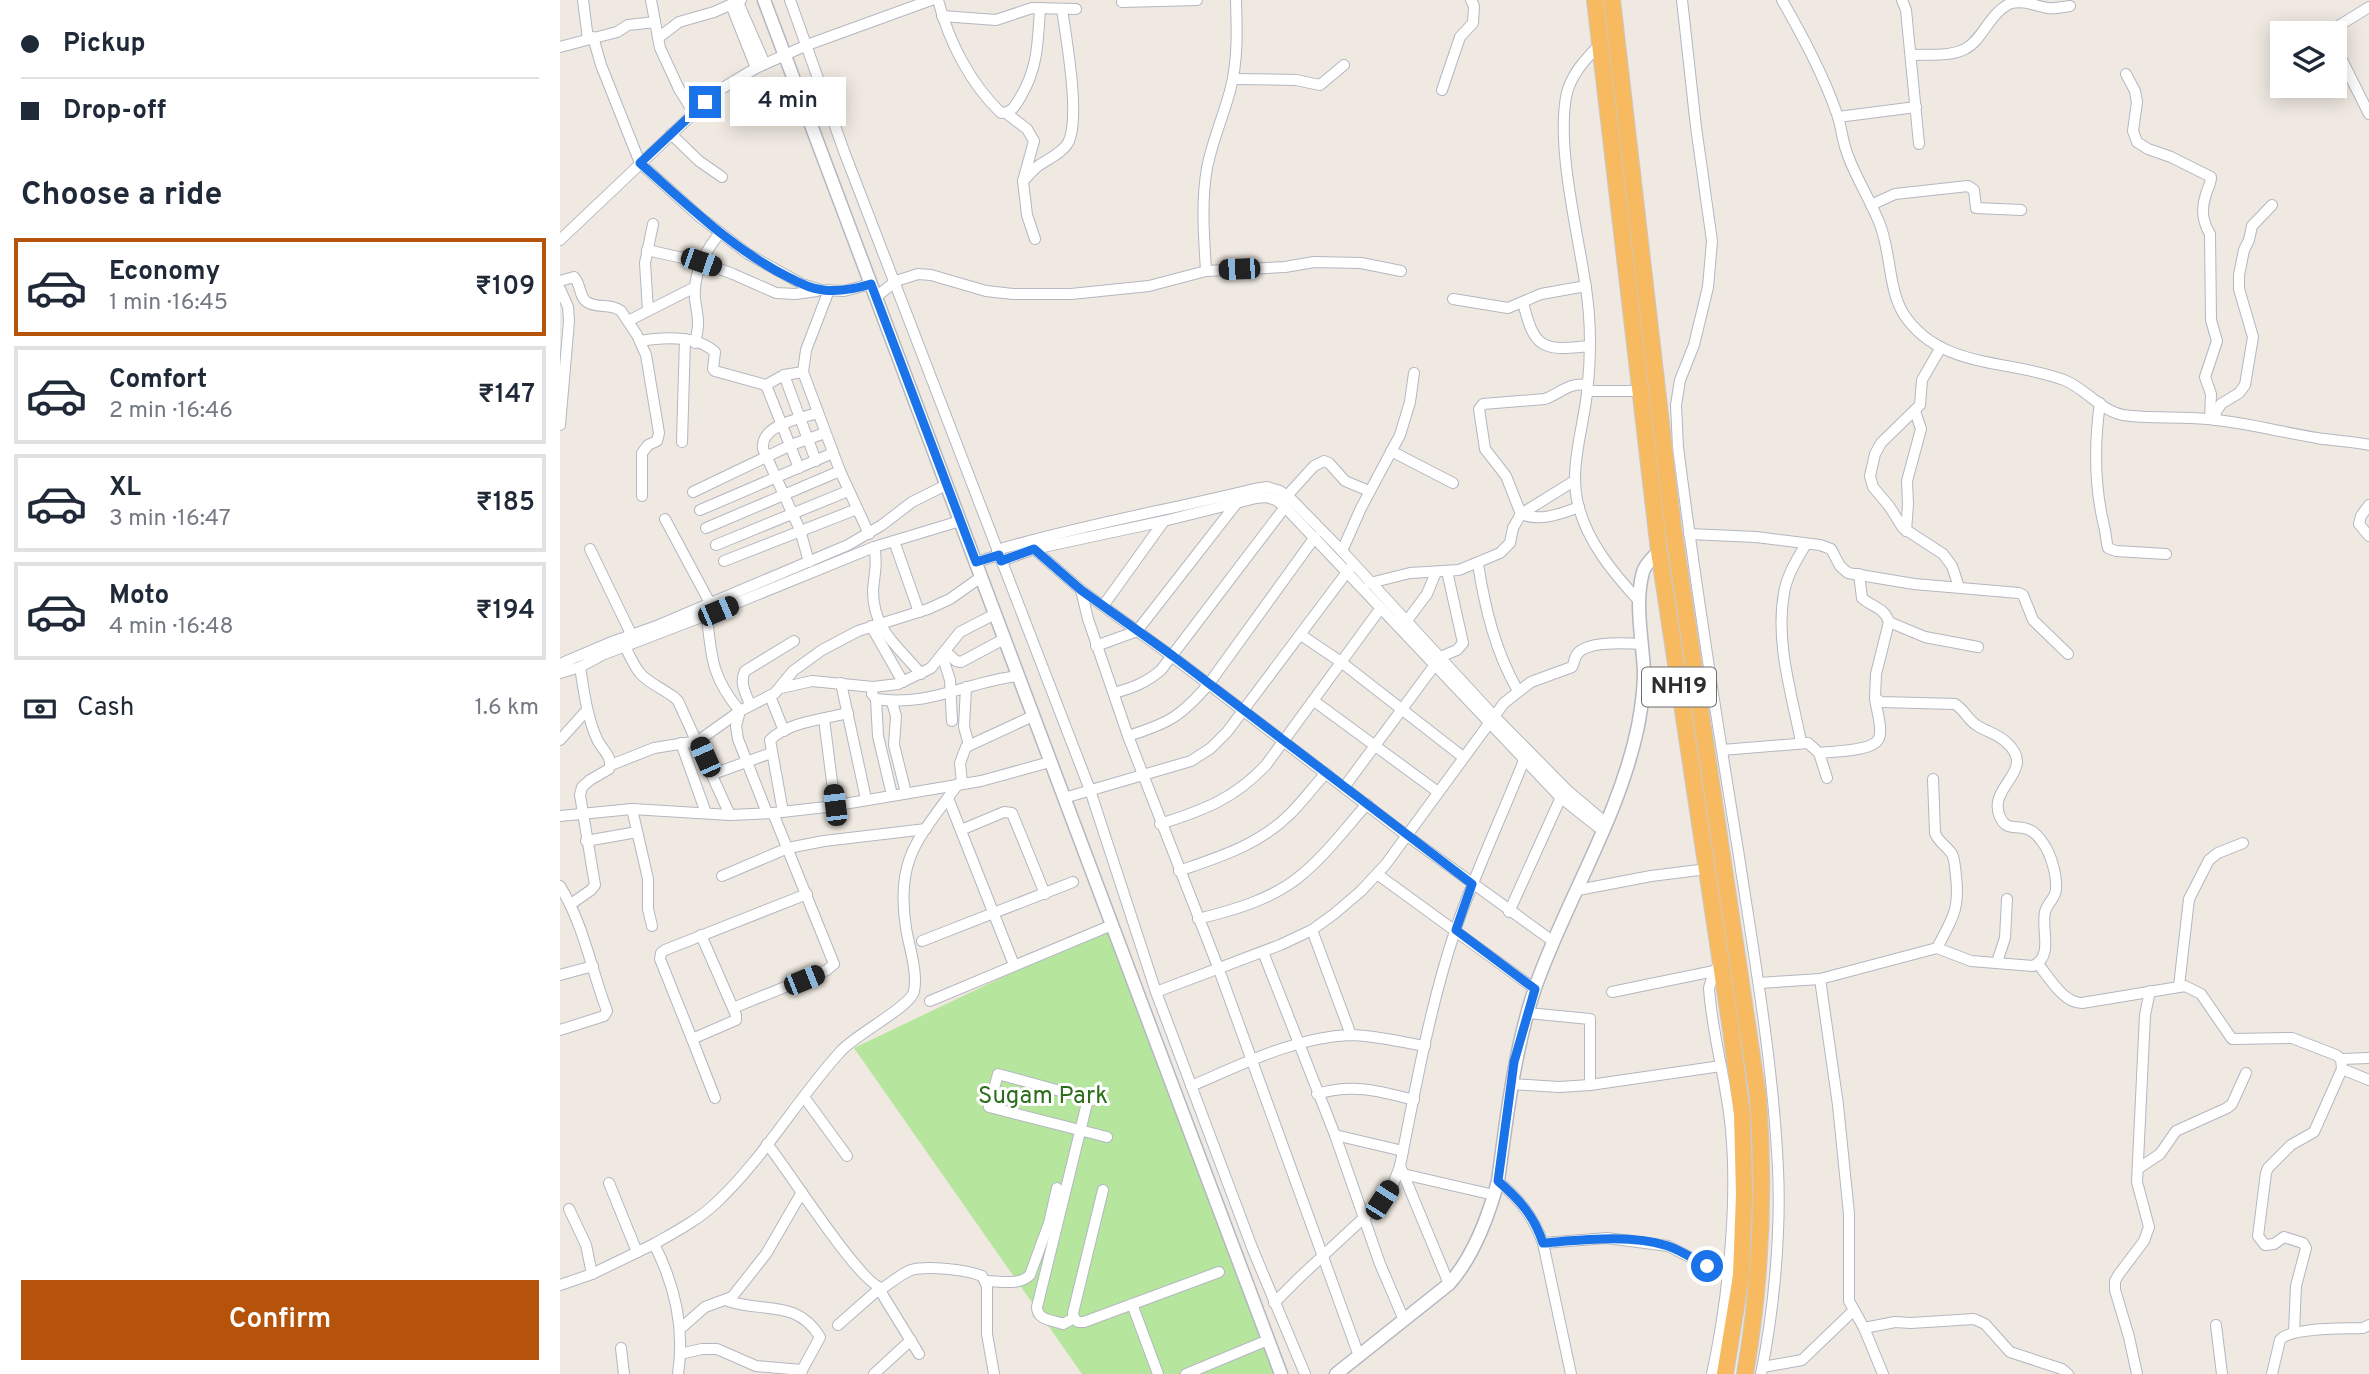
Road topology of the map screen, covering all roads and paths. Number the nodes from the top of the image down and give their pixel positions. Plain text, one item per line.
1 (583, 0) edge
2 (651, 0) edge
3 (764, 0) edge
4 (790, 0) edge
5 (931, 0) edge
6 (938, 0) edge
7 (1197, 0) edge
8 (1236, 0) edge
9 (1472, 0) edge
10 (1595, 0) edge
11 (1612, 0) edge
12 (1682, 0) edge
13 (1782, 0) edge
14 (1902, 0) edge
15 (737, 2) edge
16 (1122, 2) dead end
17 (2070, 6) dead end
18 (2369, 7) edge
19 (1040, 8) junction
20 (1062, 9) junction
21 (1076, 9) dead end
22 (942, 16) junction
23 (2347, 21) edge
24 (655, 22) junction
25 (591, 38) junction
26 (657, 38) junction
27 (1600, 44) junction
28 (807, 45) junction
29 (560, 47) edge
30 (1911, 55) junction
31 (784, 56) junction
32 (1345, 65) dead end
33 (760, 66) junction
34 (2347, 70) edge
35 (2126, 74) dead end
36 (1233, 79) junction
37 (1442, 90) dead end
38 (1916, 107) junction
39 (694, 113) junction
40 (1006, 113) junction
41 (2369, 114) edge
42 (1838, 117) junction
43 (671, 134) junction
44 (1919, 144) dead end
45 (640, 163) junction
46 (722, 177) dead end
47 (1023, 181) junction
48 (1871, 205) junction
49 (2272, 205) dead end
50 (2021, 210) dead end
51 (653, 224) dead end
52 (720, 233) junction
53 (1035, 239) dead end
54 (560, 240) edge
55 (647, 250) junction
56 (701, 262) junction
57 (1206, 271) junction
58 (1401, 271) dead end
59 (560, 281) edge
60 (896, 281) junction
61 (871, 284) junction
62 (1586, 286) junction
63 (695, 287) junction
64 (560, 289) edge
65 (825, 290) junction
66 (876, 297) junction
67 (1453, 299) dead end
68 (1523, 302) junction
69 (563, 303) edge
70 (648, 310) junction
71 (628, 321) junction
72 (640, 341) junction
73 (690, 341) junction
74 (1589, 346) junction
75 (1941, 348) junction
76 (803, 372) junction
77 (1414, 373) dead end
78 (784, 375) junction
79 (766, 385) junction
80 (1587, 388) junction
81 (1642, 391) junction
82 (2100, 403) junction
83 (1915, 411) junction
84 (817, 413) junction
85 (800, 419) junction
86 (2212, 419) junction
87 (560, 425) edge
88 (783, 425) junction
89 (825, 433) junction
90 (807, 439) junction
91 (682, 442) dead end
92 (791, 445) junction
93 (2369, 445) edge
94 (1391, 452) junction
95 (832, 453) junction
96 (767, 457) junction
97 (816, 461) junction
98 (799, 468) junction
99 (840, 471) junction
100 (776, 478) junction
101 (1574, 481) junction
102 (1453, 483) dead end
103 (946, 485) junction
104 (848, 491) junction
105 (1369, 491) junction
106 (693, 492) dead end
107 (784, 495) junction
108 (642, 496) dead end
109 (1284, 502) junction
110 (1236, 503) junction
111 (2369, 505) edge
112 (1579, 508) junction
113 (857, 509) junction
114 (700, 510) dead end
115 (793, 513) junction
116 (1521, 514) junction
117 (665, 519) dead end
118 (960, 521) junction
119 (1164, 521) junction
120 (706, 528) dead end
121 (800, 530) junction
122 (1906, 531) junction
123 (869, 534) junction
124 (1689, 534) junction
125 (2369, 536) edge
126 (1315, 537) junction
127 (894, 541) junction
128 (1806, 544) junction
129 (716, 545) dead end
130 (874, 547) junction
131 (590, 549) dead end
132 (1034, 549) junction
133 (1342, 551) junction
134 (1658, 551) junction
135 (2166, 554) dead end
136 (999, 555) junction
137 (724, 561) dead end
138 (809, 562) junction
139 (976, 562) junction
140 (1478, 564) junction
141 (1350, 567) junction
142 (1442, 572) junction
143 (1859, 574) junction
144 (981, 577) junction
145 (1370, 583) junction
146 (1959, 587) junction
147 (1081, 590) junction
148 (1640, 602) junction
149 (710, 603) junction
150 (1103, 606) junction
151 (1380, 609) junction
152 (919, 612) junction
153 (995, 614) junction
154 (707, 615) junction
155 (1406, 622) junction
156 (1889, 622) junction
157 (875, 625) junction
158 (1137, 631) junction
159 (1301, 635) junction
160 (1004, 639) junction
161 (632, 641) junction
162 (794, 641) dead end
163 (1642, 644) junction
164 (1096, 646) junction
165 (1978, 647) dead end
166 (944, 653) junction
167 (2068, 654) dead end
168 (1173, 656) junction
169 (1341, 662) junction
170 (1437, 662) junction
171 (560, 664) edge
172 (580, 667) junction
173 (560, 673) edge
174 (921, 674) junction
175 (1018, 676) junction
176 (903, 682) junction
177 (841, 683) junction
178 (1208, 685) junction
179 (873, 687) junction
180 (966, 687) junction
181 (781, 688) junction
182 (1518, 691) junction
183 (951, 693) junction
184 (1114, 693) junction
185 (770, 696) junction
186 (1875, 698) junction
187 (876, 699) junction
188 (1314, 701) junction
189 (892, 702) junction
190 (750, 705) junction
191 (1402, 709) junction
192 (587, 710) junction
193 (740, 711) junction
194 (1243, 711) junction
195 (848, 713) junction
196 (1033, 716) junction
197 (824, 719) junction
198 (952, 720) dead end
199 (1491, 720) junction
200 (784, 731) junction
201 (1128, 736) junction
202 (560, 740) edge
203 (698, 741) junction
204 (1284, 741) junction
205 (1801, 742) junction
206 (681, 743) junction
207 (969, 745) junction
208 (1376, 746) junction
209 (1722, 750) junction
210 (771, 753) junction
211 (1819, 753) junction
212 (1463, 757) junction
213 (1524, 760) junction
214 (747, 762) junction
215 (1051, 762) junction
216 (611, 765) junction
217 (1326, 772) junction
218 (713, 774) junction
219 (1143, 774) junction
220 (1828, 779) dead end
221 (1933, 779) dead end
222 (960, 784) junction
223 (1345, 786) junction
224 (1090, 790) junction
225 (1438, 792) junction
226 (906, 793) junction
227 (1563, 794) junction
228 (892, 795) junction
229 (948, 798) junction
230 (1064, 798) junction
231 (866, 799) junction
232 (1367, 804) junction
233 (835, 805) junction
234 (632, 809) junction
235 (582, 813) junction
236 (706, 813) junction
237 (774, 813) junction
238 (730, 814) junction
239 (560, 816) edge
240 (1160, 824) junction
241 (1604, 827) junction
242 (926, 828) junction
243 (961, 830) junction
244 (637, 832) junction
245 (1406, 835) junction
246 (586, 841) junction
247 (2243, 843) dead end
248 (788, 848) junction
249 (1707, 869) junction
250 (1179, 871) junction
251 (1377, 874) junction
252 (722, 876) dead end
253 (1073, 883) dead end
254 (1472, 884) junction
255 (560, 886) edge
256 (1578, 890) junction
257 (807, 894) junction
258 (1045, 894) junction
259 (2007, 899) dead end
260 (571, 904) junction
261 (1509, 912) junction
262 (995, 914) junction
263 (1198, 919) junction
264 (1111, 925) junction
265 (652, 926) dead end
266 (1312, 930) junction
267 (1456, 930) junction
268 (701, 935) junction
269 (922, 941) dead end
270 (1554, 942) junction
271 (1937, 948) junction
272 (1263, 952) junction
273 (1997, 962) junction
274 (2038, 964) junction
275 (1014, 965) junction
276 (593, 966) junction
277 (1218, 967) junction
278 (1718, 967) junction
279 (560, 975) edge
280 (1820, 979) junction
281 (1759, 983) junction
282 (2179, 986) junction
283 (1535, 989) junction
284 (2150, 991) junction
285 (1156, 992) junction
286 (1612, 992) dead end
287 (930, 1001) dead end
288 (733, 1008) junction
289 (1528, 1013) junction
290 (560, 1030) edge
291 (1352, 1035) junction
292 (692, 1039) junction
293 (1298, 1044) junction
294 (1424, 1046) junction
295 (2369, 1058) edge
296 (1250, 1061) junction
297 (2342, 1064) junction
298 (1721, 1066) junction
299 (2246, 1073) dead end
300 (2369, 1080) edge
301 (1512, 1084) junction
302 (1590, 1084) junction
303 (1191, 1086) junction
304 (1317, 1094) junction
305 (804, 1097) junction
306 (715, 1098) dead end
307 (1414, 1100) junction
308 (1080, 1130) junction
309 (1335, 1135) junction
310 (1107, 1137) dead end
311 (767, 1144) junction
312 (1403, 1151) junction
313 (847, 1157) dead end
314 (2139, 1168) junction
315 (1402, 1170) junction
316 (1498, 1181) junction
317 (609, 1183) dead end
318 (1057, 1188) dead end
319 (1103, 1190) dead end
320 (802, 1192) junction
321 (1494, 1195) junction
322 (569, 1209) dead end
323 (1365, 1218) junction
324 (1543, 1243) junction
325 (654, 1244) junction
326 (637, 1252) junction
327 (1322, 1256) junction
328 (1219, 1272) dead end
329 (592, 1274) junction
330 (1727, 1276) junction
331 (986, 1281) junction
332 (560, 1284) edge
333 (1449, 1284) junction
334 (879, 1289) junction
335 (727, 1301) junction
336 (1274, 1303) junction
337 (1132, 1304) junction
338 (1853, 1311) junction
339 (1074, 1318) junction
340 (1404, 1320) junction
341 (838, 1325) dead end
342 (2216, 1325) dead end
343 (2369, 1325) edge
344 (1864, 1328) junction
345 (680, 1329) junction
346 (2294, 1332) junction
347 (911, 1340) junction
348 (1268, 1340) junction
349 (621, 1348) dead end
350 (680, 1354) junction
351 (919, 1354) dead end
352 (1359, 1356) junction
353 (1762, 1370) edge
354 (801, 1372) edge
355 (624, 1374) edge
356 (678, 1374) edge
357 (874, 1374) edge
358 (994, 1374) edge
359 (1158, 1374) edge
360 (1186, 1374) edge
361 (1280, 1374) edge
362 (1305, 1374) edge
363 (1336, 1374) edge
364 (1571, 1374) edge
365 (1712, 1374) edge
366 (1725, 1374) edge
367 (1745, 1374) edge
368 (1883, 1374) edge
369 (2068, 1374) edge
370 (2137, 1374) edge
371 (2222, 1374) edge
372 (2272, 1374) edge

1 - 25 street
2 - 24 street
3 - 31 street
4 - 28 street
5 - 28 street
6 - 22 street
7 - 16 street
8 - 36 street
9 - 37 street
10 - 27 highway, NH19
11 - 367 highway, NH19
12 - 124 street
13 - 42 street
14 - 30 street
15 - 26 street
15 - 33 street
17 - 30 street
18 - 23 street
19 - 20 street
19 - 22 street
19 - 40 street
20 - 21 street
20 - 47 street
22 - 40 street
24 - 25 street
24 - 26 street
25 - 29 street
25 - 45 street
26 - 39 street
27 - 62 street
27 - 81 highway, NH19
28 - 31 street
28 - 60 street
30 - 38 street
31 - 33 street
31 - 61 street
32 - 36 street
33 - 39 street
34 - 41 street
35 - 86 street
36 - 57 street
38 - 42 street
38 - 44 street
39 - 43 street
40 - 47 street
42 - 48 street
43 - 45 street
43 - 46 street
45 - 52 street
45 - 54 street
47 - 53 street
48 - 50 street
48 - 75 street
49 - 86 street
51 - 55 street
52 - 56 street
52 - 65 street
55 - 56 street
55 - 70 street
56 - 63 street
56 - 65 street
57 - 58 street
57 - 60 street
59 - 71 street
60 - 66 street
60 - 136 street
61 - 65 street
61 - 66 street
62 - 68 street
62 - 74 street
63 - 70 street
63 - 73 street
64 - 69 street
65 - 76 street
66 - 103 street
67 - 68 street
68 - 74 street
69 - 87 street
70 - 71 street
71 - 72 street
72 - 73 street
72 - 108 street
73 - 79 street
73 - 91 street
74 - 80 street
75 - 82 street
75 - 83 street
76 - 78 street
76 - 84 street
77 - 94 street
78 - 79 street
78 - 85 street
79 - 88 street
80 - 81 street
80 - 101 street
80 - 116 street
81 - 134 highway, NH19
82 - 86 street
82 - 135 street
83 - 122 street
83 - 122 street
84 - 85 street
84 - 89 street
85 - 88 street
85 - 90 street
86 - 93 street
88 - 92 street
88 - 96 street
89 - 90 street
89 - 95 street
90 - 92 street
90 - 97 street
92 - 96 street
92 - 98 street
94 - 102 street
94 - 105 street
95 - 97 street
95 - 99 street
96 - 100 street
96 - 106 street
97 - 98 street
98 - 100 street
99 - 104 street
99 - 107 street
100 - 107 street
100 - 114 street
101 - 112 street
101 - 116 street
103 - 118 street
103 - 123 street
104 - 113 street
104 - 115 street
105 - 109 street
105 - 133 street
107 - 115 street
107 - 120 street
109 - 110 street
109 - 126 street
109 - 133 street
109 - 136 street
109 - 168 street
110 - 119 street
110 - 158 street
111 - 125 street
112 - 116 street
112 - 148 street
113 - 121 street
113 - 123 street
115 - 121 street
115 - 129 street
116 - 140 street
117 - 149 street
118 - 127 street
118 - 139 street
119 - 132 street
119 - 150 street
121 - 137 street
121 - 138 street
122 - 146 street
123 - 138 street
124 - 128 street
124 - 209 street
126 - 141 street
126 - 178 street
127 - 130 street
127 - 152 street
128 - 143 street
128 - 205 street
130 - 154 street
130 - 157 street
131 - 161 street
132 - 136 street
132 - 147 street
133 - 141 street
134 - 148 street
134 - 249 highway, NH19
136 - 139 street
136 - 224 street
138 - 149 street
139 - 144 street
140 - 142 street
140 - 182 street
141 - 145 street
141 - 151 street
141 - 159 street
142 - 145 street
142 - 155 street
142 - 170 street
143 - 146 street
143 - 156 street
144 - 152 street
144 - 153 street
145 - 155 street
146 - 167 street
147 - 150 street
147 - 164 street
148 - 163 street
149 - 161 street
150 - 158 street
151 - 169 street
151 - 170 street
152 - 157 street
153 - 160 street
153 - 166 street
154 - 161 street
154 - 193 street
155 - 170 street
156 - 165 street
156 - 186 street
157 - 174 street
157 - 176 street
157 - 181 street
158 - 164 street
158 - 168 street
159 - 169 street
159 - 194 street
160 - 166 street
160 - 175 street
161 - 171 street
161 - 172 street
161 - 203 street
162 - 190 street
163 - 182 street
163 - 241 street
164 - 184 street
166 - 174 street
166 - 183 street
168 - 178 street
168 - 184 street
169 - 188 street
169 - 191 street
170 - 191 street
170 - 199 street
172 - 173 street
172 - 192 street
174 - 176 street
175 - 180 street
175 - 196 street
176 - 179 street
177 - 179 street
177 - 181 street
177 - 195 street
178 - 194 street
178 - 201 street
179 - 187 street
180 - 183 street
180 - 207 street
181 - 185 street
182 - 199 street
183 - 189 street
183 - 198 street
184 - 201 street
185 - 190 street
185 - 200 street
186 - 211 street
186 - 274 street
187 - 189 street
187 - 228 street
188 - 204 street
188 - 208 street
189 - 226 street
190 - 193 street
191 - 208 street
191 - 212 street
192 - 202 street
192 - 216 street
193 - 203 street
193 - 214 street
194 - 204 street
194 - 219 street
195 - 197 street
195 - 231 street
196 - 207 street
196 - 215 street
197 - 200 street
197 - 233 street
199 - 212 street
199 - 213 street
199 - 227 street
200 - 210 street
201 - 219 street
203 - 206 street
203 - 218 street
204 - 217 street
204 - 240 street
205 - 209 street
205 - 211 street
206 - 216 street
206 - 236 street
207 - 222 street
208 - 223 street
208 - 225 street
209 - 281 street
210 - 214 street
210 - 237 street
211 - 220 street
212 - 225 street
213 - 227 street
213 - 254 street
214 - 218 street
214 - 237 street
215 - 222 street
215 - 230 street
216 - 235 street
217 - 223 street
217 - 250 street
218 - 238 street
219 - 224 street
219 - 240 street
221 - 271 street
222 - 226 street
222 - 229 street
223 - 232 street
224 - 230 street
224 - 285 street
225 - 245 street
226 - 228 street
227 - 241 street
227 - 261 street
228 - 231 street
229 - 242 street
229 - 243 street
230 - 264 street
231 - 233 street
232 - 245 street
232 - 263 street
233 - 237 street
234 - 235 street
234 - 236 street
234 - 244 street
235 - 239 street
235 - 246 street
236 - 238 street
237 - 238 street
237 - 248 street
240 - 250 street
241 - 256 street
242 - 248 street
242 - 305 street
243 - 258 street
243 - 262 street
244 - 246 street
244 - 265 street
245 - 251 street
245 - 254 street
246 - 260 street
247 - 282 street
248 - 252 street
248 - 257 street
249 - 256 street
249 - 278 highway, NH19
250 - 263 street
251 - 266 street
251 - 267 street
253 - 258 street
254 - 261 street
254 - 267 street
255 - 260 street
256 - 270 street
257 - 268 street
257 - 288 street
258 - 262 street
259 - 273 street
260 - 276 street
261 - 270 street
262 - 269 street
262 - 275 street
263 - 277 street
264 - 275 street
264 - 348 street
266 - 272 street
266 - 291 street
267 - 283 street
267 - 294 street
268 - 288 street
268 - 292 street
270 - 283 street
271 - 273 street
271 - 280 street
272 - 277 street
272 - 293 street
273 - 274 street
274 - 284 street
275 - 287 street
276 - 279 street
276 - 290 street
277 - 285 street
277 - 296 street
278 - 286 street
278 - 298 street
278 - 366 highway, NH19
280 - 281 street
280 - 338 street
281 - 353 street
282 - 284 street
282 - 297 street
283 - 289 street
284 - 314 street
285 - 303 street
288 - 292 street
289 - 301 street
289 - 302 street
291 - 293 street
291 - 294 street
292 - 306 street
293 - 296 street
293 - 304 street
294 - 307 street
295 - 297 street
296 - 303 street
296 - 327 street
297 - 300 street
297 - 346 street
298 - 302 street
298 - 330 street
299 - 314 street
301 - 302 street
301 - 316 street
303 - 336 street
304 - 307 street
304 - 309 street
305 - 311 street
305 - 313 street
307 - 312 street
308 - 308 street
308 - 310 street
308 - 339 street
309 - 312 street
309 - 323 street
311 - 320 street
311 - 325 street
312 - 315 street
314 - 370 street
315 - 321 street
315 - 323 street
315 - 333 street
316 - 321 street
316 - 324 street
317 - 326 street
318 - 331 street
319 - 339 street
320 - 334 street
320 - 335 street
321 - 333 street
322 - 329 street
323 - 327 street
323 - 340 street
324 - 330 street
324 - 364 street
325 - 326 street
325 - 345 street
326 - 329 street
327 - 336 street
327 - 352 street
328 - 337 street
329 - 332 street
330 - 365 street
331 - 334 street
331 - 358 street
333 - 340 street
334 - 341 street
334 - 347 street
335 - 345 street
335 - 354 street
336 - 362 street
337 - 339 street
337 - 359 street
338 - 344 street
338 - 353 street
340 - 352 street
342 - 371 street
343 - 346 street
344 - 368 street
344 - 369 street
345 - 350 street
346 - 372 street
347 - 351 street
347 - 357 street
348 - 360 street
348 - 361 street
349 - 355 street
350 - 354 street
350 - 356 street
352 - 363 street

